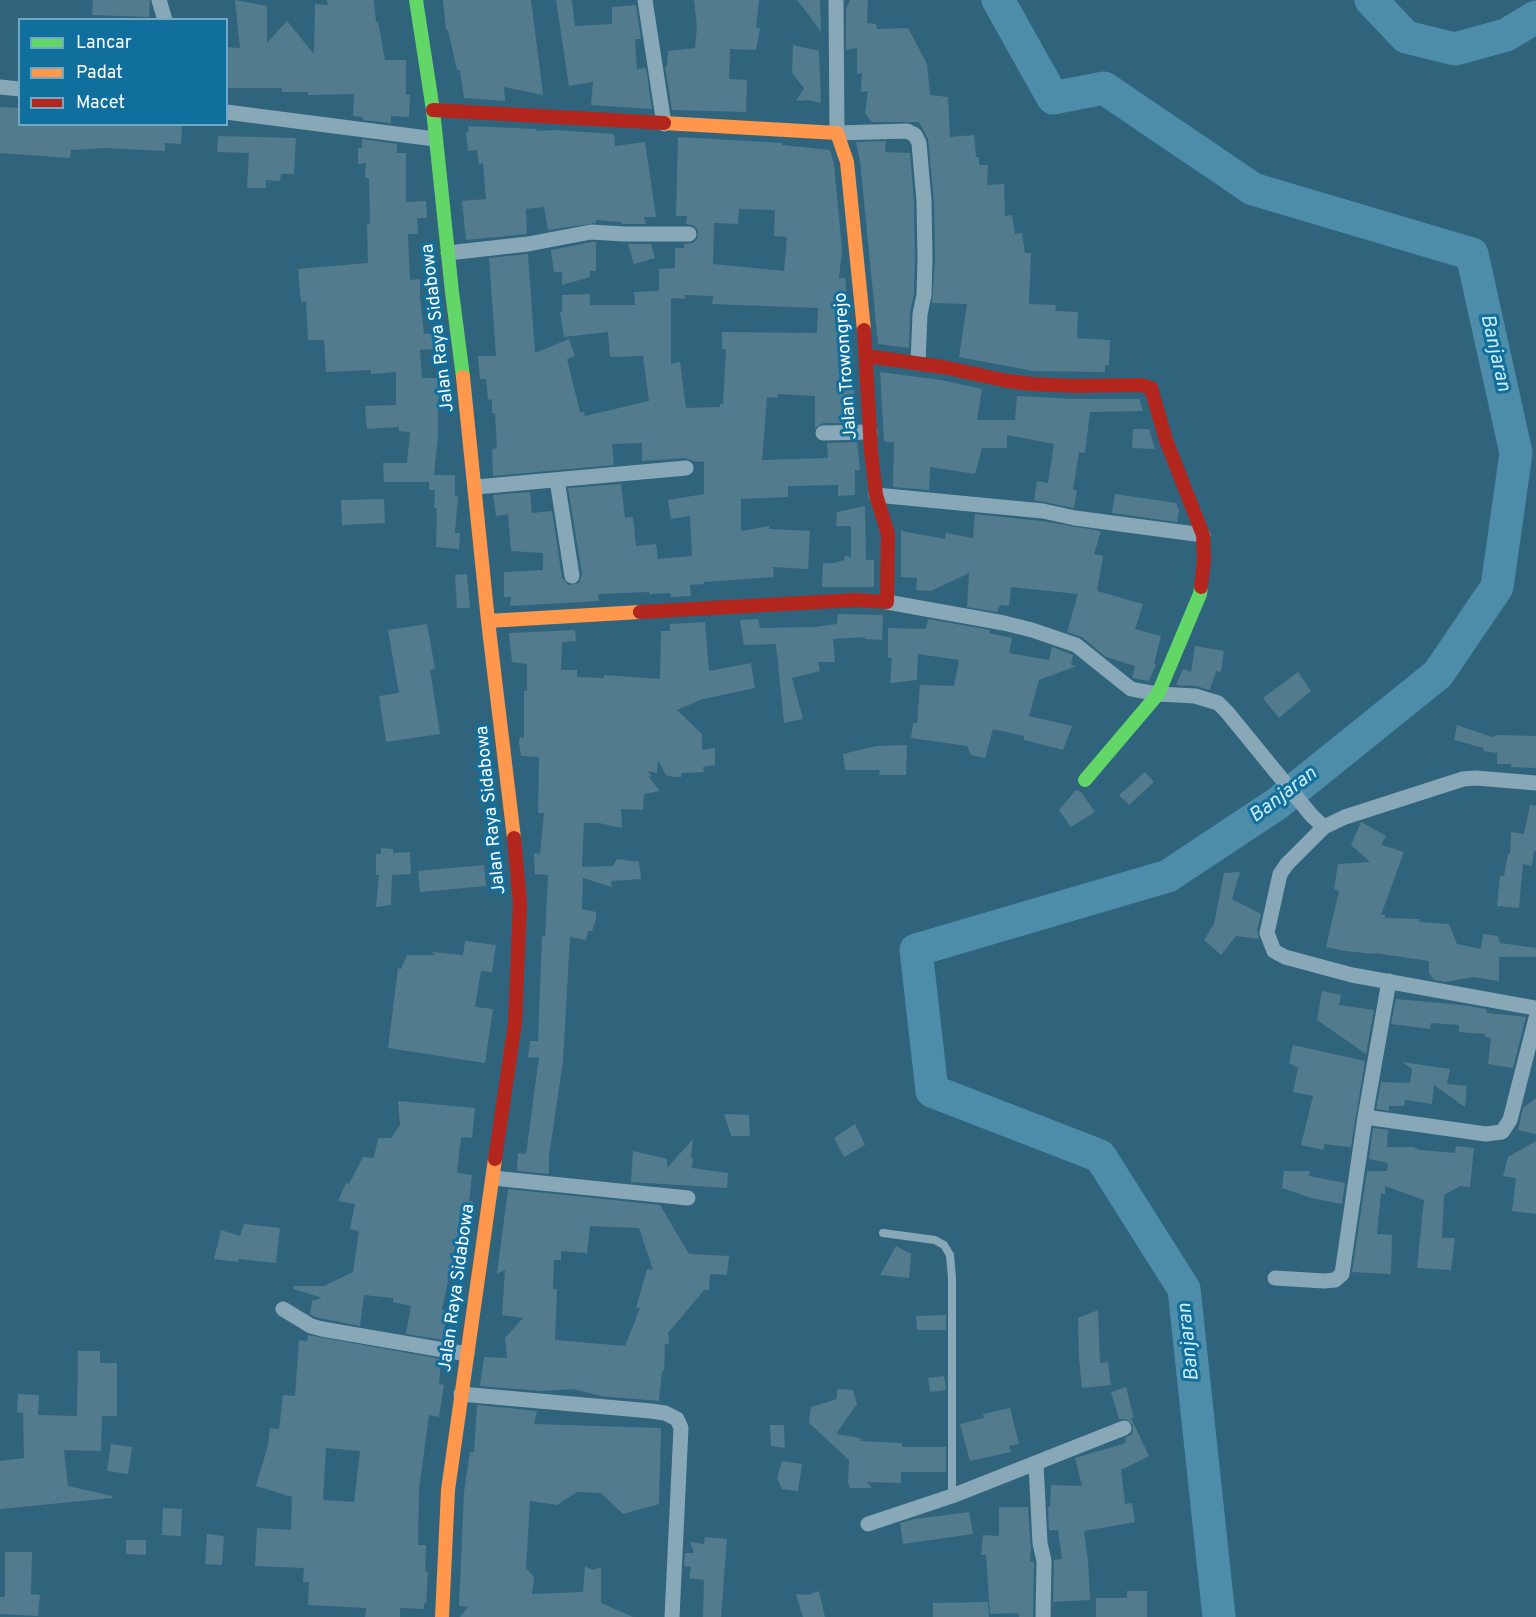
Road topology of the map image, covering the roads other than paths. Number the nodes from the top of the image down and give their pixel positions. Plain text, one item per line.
1 (159, 0) edge
2 (416, 0) edge
3 (645, 0) edge
4 (836, 0) edge
5 (164, 18) edge
6 (0, 87) edge
7 (18, 89) edge
8 (433, 110) junction
9 (228, 112) edge
10 (664, 124) junction
11 (837, 133) junction
12 (435, 139) junction
13 (689, 234) dead end
14 (448, 253) junction
15 (866, 357) junction
16 (918, 363) junction
17 (870, 432) junction
18 (823, 433) dead end
19 (686, 468) dead end
20 (557, 480) junction
21 (476, 487) junction
22 (876, 495) junction
23 (1203, 536) junction
24 (572, 576) dead end
25 (887, 602) junction
26 (488, 621) junction
27 (1158, 694) junction
28 (1085, 780) dead end
29 (1536, 783) edge
30 (1324, 827) junction
31 (1389, 981) junction
32 (1536, 1008) edge
33 (1536, 1018) edge
34 (1365, 1117) junction
35 (493, 1178) junction
36 (688, 1198) dead end
37 (883, 1233) dead end
38 (1275, 1278) dead end
39 (283, 1309) dead end
40 (467, 1354) junction
41 (461, 1394) junction
42 (1124, 1428) dead end
43 (1036, 1464) junction
44 (952, 1496) junction
45 (868, 1524) dead end
46 (442, 1617) edge
47 (672, 1617) edge
48 (1043, 1617) edge

1 - 5 street
2 - 8 main road, Jalan Raya Sidabowa
3 - 10 street
4 - 11 street
6 - 7 street
8 - 10 main road
8 - 12 main road, Jalan Raya Sidabowa
9 - 12 street
10 - 11 main road
11 - 15 main road, Jalan Trowongrejo
11 - 16 street
12 - 14 main road, Jalan Raya Sidabowa
13 - 14 street
14 - 21 main road, Jalan Raya Sidabowa
15 - 16 main road
15 - 17 main road, Jalan Trowongrejo
16 - 23 main road
17 - 18 street
17 - 22 main road, Jalan Trowongrejo
19 - 20 street
20 - 21 street
20 - 24 street
21 - 26 main road, Jalan Raya Sidabowa
22 - 23 street
22 - 25 main road, Jalan Trowongrejo
23 - 27 main road
25 - 26 main road
25 - 27 street
26 - 35 main road, Jalan Raya Sidabowa
27 - 28 main road
27 - 30 street
29 - 30 street
30 - 31 street
31 - 32 street
31 - 34 street
33 - 34 street
34 - 38 street
35 - 36 street
35 - 40 main road, Jalan Raya Sidabowa
37 - 44 lane
39 - 40 street
40 - 41 main road, Jalan Raya Sidabowa
41 - 46 main road, Jalan Raya Sidabowa
41 - 47 street
42 - 43 street
43 - 44 street
43 - 48 street
44 - 45 street

